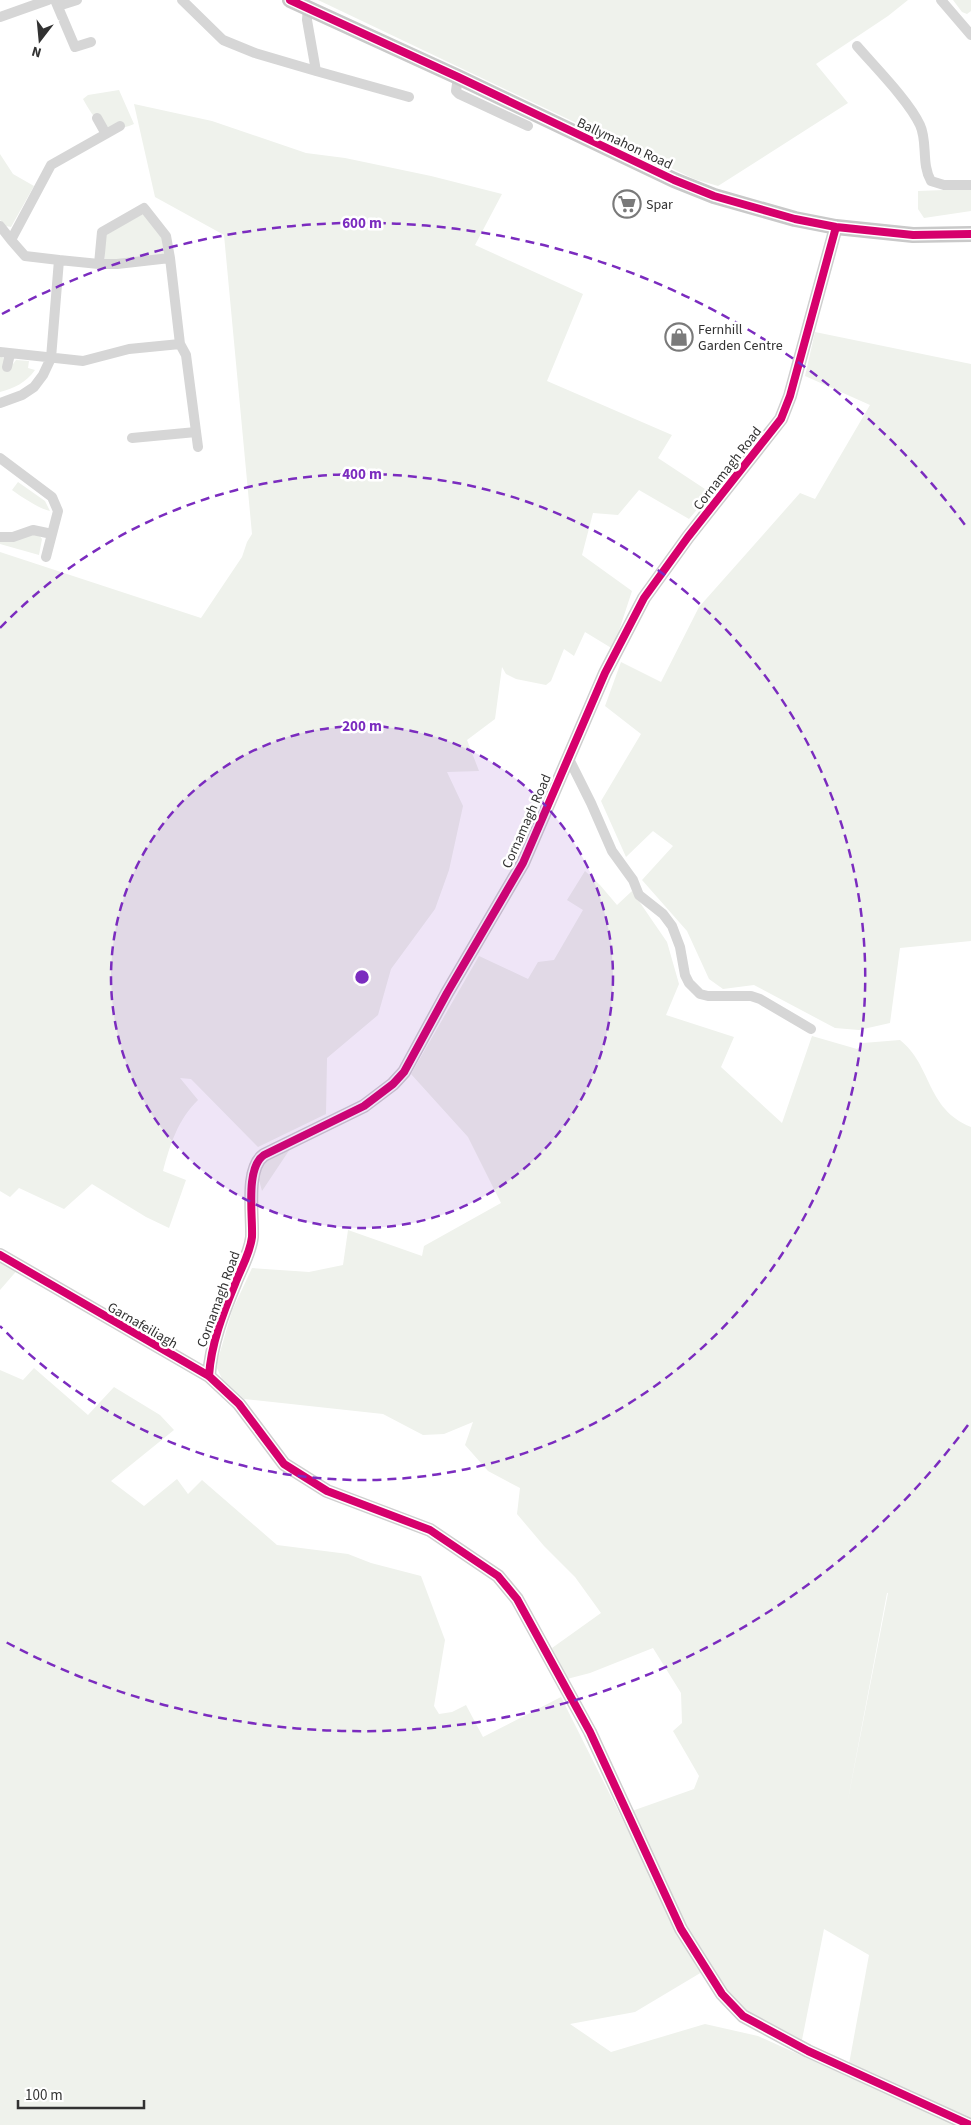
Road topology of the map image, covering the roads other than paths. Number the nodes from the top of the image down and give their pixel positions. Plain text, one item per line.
1 (48, 0) edge
2 (77, 0) edge
3 (182, 0) edge
4 (290, 0) edge
5 (942, 0) edge
6 (57, 3) edge
7 (308, 7) junction
8 (0, 17) edge
9 (969, 28) edge
10 (91, 42) dead end
11 (857, 46) dead end
12 (316, 71) junction
13 (458, 77) junction
14 (409, 97) dead end
15 (97, 118) dead end
16 (120, 126) dead end
17 (528, 126) dead end
18 (106, 134) junction
19 (971, 185) edge
20 (0, 226) edge
21 (836, 228) junction
22 (971, 234) edge
23 (11, 240) junction
24 (170, 258) junction
25 (59, 260) junction
26 (99, 264) junction
27 (180, 344) junction
28 (5, 353) edge
29 (51, 358) junction
30 (7, 367) dead end
31 (0, 403) edge
32 (196, 432) junction
33 (132, 438) dead end
34 (198, 447) dead end
35 (0, 458) edge
36 (52, 534) junction
37 (0, 537) edge
38 (46, 557) dead end
39 (568, 757) junction
40 (811, 1029) dead end
41 (0, 1255) edge
42 (209, 1376) junction
43 (970, 2125) edge

1 - 8 street
2 - 6 street
3 - 12 street
4 - 7 main road, Ballymahon Road
5 - 9 street
6 - 10 street
7 - 12 street
7 - 13 main road, Ballymahon Road
11 - 19 street
12 - 14 street
13 - 17 street
13 - 21 main road, Ballymahon Road
15 - 18 street
16 - 18 street
18 - 23 street
20 - 23 street
21 - 22 main road, Ballymahon Road
21 - 39 street, Cornamagh Road
23 - 25 street
24 - 26 street
24 - 26 street
24 - 27 street
25 - 26 street
25 - 29 street
27 - 29 street
27 - 32 street
28 - 29 street
28 - 30 street
29 - 31 street
32 - 33 street
32 - 34 street
35 - 36 street
36 - 37 street
36 - 38 street
39 - 40 street
39 - 42 street, Cornamagh Road
41 - 42 street, Garnafeiliagh
42 - 43 street, Garnafeiliagh

